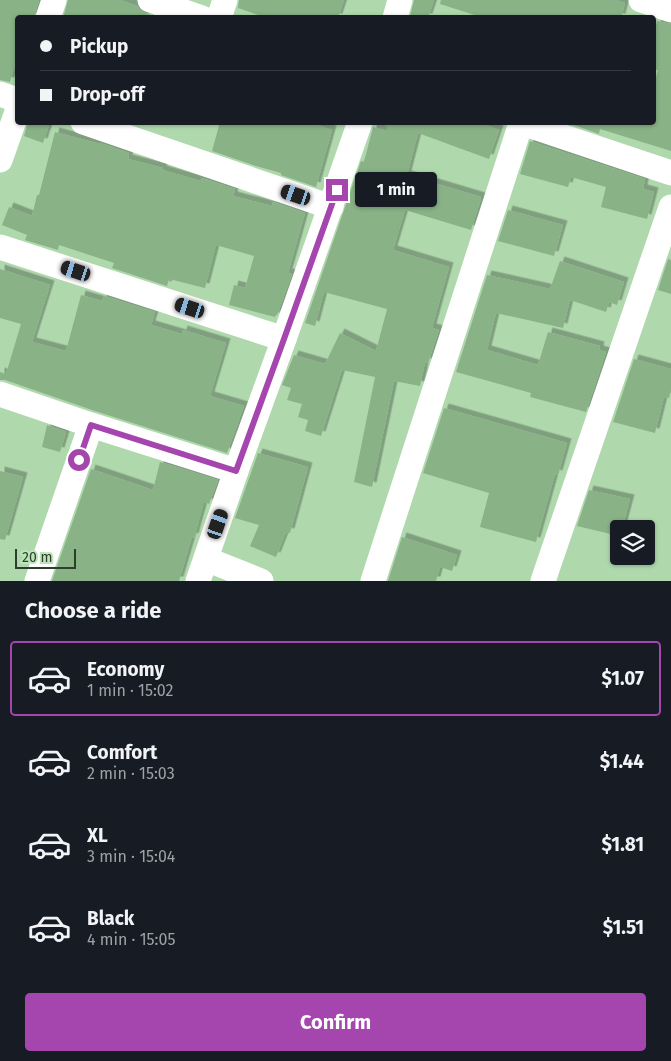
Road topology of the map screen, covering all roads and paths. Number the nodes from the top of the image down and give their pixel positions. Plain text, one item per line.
1 (54, 0) edge
2 (150, 0) edge
3 (225, 0) edge
4 (400, 0) edge
5 (641, 0) edge
6 (671, 10) edge
7 (49, 15) edge
8 (193, 15) edge
9 (220, 15) edge
10 (395, 15) edge
11 (0, 94) edge
12 (15, 99) edge
13 (15, 118) edge
14 (92, 125) edge
15 (359, 125) edge
16 (519, 125) edge
17 (526, 125) edge
18 (0, 160) edge
19 (671, 173) edge
20 (331, 207) junction
21 (671, 207) edge
22 (0, 247) edge
23 (284, 339) junction
24 (0, 394) edge
25 (91, 425) junction
26 (236, 471) junction
27 (202, 570) edge
28 (37, 581) edge
29 (261, 581) edge
30 (373, 581) edge
31 (544, 581) edge

1 - 7 street
2 - 8 street
3 - 9 street
4 - 10 street
5 - 6 street
11 - 12 street
13 - 18 street
14 - 20 street
15 - 20 street
16 - 30 street
17 - 19 street
20 - 23 street
21 - 31 street
22 - 23 street
23 - 26 street
24 - 25 street
25 - 26 street
25 - 28 street
26 - 27 street
27 - 29 street

